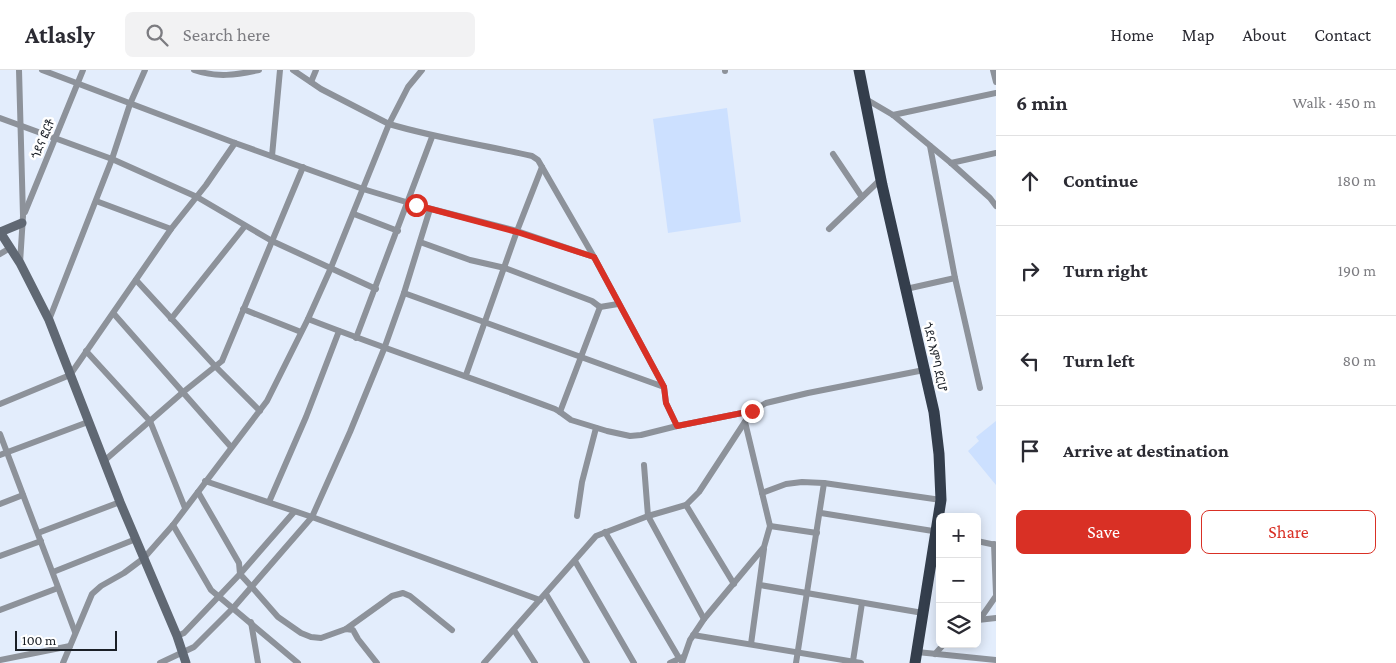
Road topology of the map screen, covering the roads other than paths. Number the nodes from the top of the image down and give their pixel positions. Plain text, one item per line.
1 (19, 70) edge
2 (42, 70) edge
3 (83, 70) edge
4 (145, 70) edge
5 (194, 70) edge
6 (259, 70) edge
7 (280, 70) edge
8 (293, 70) edge
9 (316, 70) edge
10 (859, 70) edge
11 (993, 70) edge
12 (206, 72) edge
13 (419, 72) edge
14 (311, 82) junction
15 (996, 82) edge
16 (78, 83) junction
17 (996, 93) edge
18 (864, 98) junction
19 (130, 104) junction
20 (893, 115) junction
21 (0, 118) edge
22 (19, 124) junction
23 (389, 124) junction
24 (432, 136) junction
25 (56, 139) junction
26 (235, 143) junction
27 (930, 146) junction
28 (996, 153) edge
29 (833, 154) dead end
30 (272, 156) junction
31 (112, 159) junction
32 (951, 163) junction
33 (303, 167) junction
34 (542, 167) junction
35 (881, 179) junction
36 (363, 189) junction
37 (197, 197) junction
38 (862, 197) junction
39 (96, 200) junction
40 (407, 202) junction
41 (995, 204) edge
42 (430, 209) junction
43 (354, 214) junction
44 (23, 219) junction
45 (245, 226) junction
46 (171, 229) junction
47 (828, 229) dead end
48 (398, 230) junction
49 (0, 232) edge
50 (517, 232) junction
51 (272, 241) junction
52 (420, 242) junction
53 (10, 248) junction
54 (0, 254) edge
55 (594, 257) junction
56 (20, 263) junction
57 (505, 268) junction
58 (330, 270) junction
59 (955, 278) junction
60 (136, 280) junction
61 (376, 289) junction
62 (906, 289) junction
63 (404, 293) junction
64 (618, 304) junction
65 (600, 307) junction
66 (242, 309) junction
67 (114, 314) junction
68 (171, 318) junction
69 (308, 319) junction
70 (49, 320) junction
71 (486, 322) junction
72 (339, 331) junction
73 (301, 332) junction
74 (356, 338) junction
75 (384, 348) junction
76 (86, 351) junction
77 (582, 356) junction
78 (215, 366) junction
79 (924, 370) junction
80 (70, 375) junction
81 (466, 376) junction
82 (664, 387) junction
83 (980, 388) dead end
84 (182, 393) junction
85 (0, 404) edge
86 (260, 411) junction
87 (752, 411) junction
88 (560, 412) junction
89 (150, 421) junction
90 (88, 422) junction
91 (745, 422) junction
92 (677, 426) junction
93 (596, 428) junction
94 (0, 434) edge
95 (231, 448) junction
96 (4, 454) edge
97 (104, 461) junction
98 (644, 464) dead end
99 (205, 481) junction
100 (824, 483) junction
101 (198, 492) junction
102 (762, 493) junction
103 (23, 495) junction
104 (941, 500) junction
105 (120, 502) junction
106 (268, 502) junction
107 (0, 504) edge
108 (686, 505) junction
109 (185, 508) junction
110 (294, 512) junction
111 (821, 513) junction
112 (940, 513) edge
113 (577, 516) dead end
114 (648, 516) junction
115 (312, 517) junction
116 (173, 525) junction
117 (770, 526) junction
118 (605, 532) junction
119 (936, 532) edge
120 (38, 533) junction
121 (817, 533) junction
122 (136, 539) junction
123 (40, 541) junction
124 (981, 542) edge
125 (936, 543) edge
126 (995, 544) edge
127 (764, 547) junction
128 (0, 556) edge
129 (144, 558) junction
130 (575, 561) junction
131 (53, 572) junction
132 (240, 574) junction
133 (734, 584) junction
134 (760, 585) junction
135 (251, 586) junction
136 (996, 586) edge
137 (58, 588) junction
138 (807, 593) junction
139 (546, 594) junction
140 (996, 595) edge
141 (218, 597) junction
142 (540, 600) junction
143 (862, 603) junction
144 (234, 607) junction
145 (0, 610) edge
146 (923, 613) junction
147 (981, 616) edge
148 (996, 618) edge
149 (704, 619) junction
150 (981, 620) edge
151 (251, 622) junction
152 (346, 629) junction
153 (452, 630) dead end
154 (514, 630) junction
155 (75, 632) junction
156 (693, 635) junction
157 (177, 636) junction
158 (751, 644) junction
159 (70, 646) junction
160 (941, 648) edge
161 (183, 653) junction
162 (798, 653) junction
163 (936, 654) junction
164 (916, 658) edge
165 (682, 659) edge
166 (0, 660) edge
167 (996, 660) edge
168 (852, 661) junction
169 (63, 663) edge
170 (160, 663) edge
171 (186, 663) edge
172 (258, 663) edge
173 (298, 663) edge
174 (377, 663) edge
175 (484, 663) edge
176 (535, 663) edge
177 (587, 663) edge
178 (634, 663) edge
179 (670, 663) edge
180 (796, 663) edge
181 (861, 663) edge

1 - 22 street
2 - 16 street
3 - 16 street, ጎደና ፎርቶ
4 - 19 street
5 - 12 street
6 - 12 street
7 - 30 street
8 - 14 street
9 - 14 street
10 - 18 highway, ጎደና እምባ ደርሆ
11 - 15 street
13 - 23 street
14 - 23 street
16 - 19 street
16 - 25 street, ጎደና ፎርቶ
17 - 20 street
18 - 20 street
18 - 35 highway, ጎደና እምባ ደርሆ
19 - 26 street
19 - 31 street
20 - 27 street
21 - 22 street
22 - 25 street
22 - 44 street
23 - 24 street
23 - 36 street
24 - 34 street
24 - 40 street
25 - 31 street
25 - 44 street, ጎደና ፎርቶ
26 - 30 street
26 - 37 street
27 - 32 street
27 - 59 street
28 - 32 street
29 - 38 street
30 - 33 street
31 - 37 street
31 - 39 street
32 - 41 street
33 - 36 street
33 - 51 street
34 - 50 street
34 - 55 street
35 - 38 street
35 - 62 highway, ጎደና እምባ ደርሆ
36 - 40 street
36 - 43 street
37 - 45 street
37 - 46 street
38 - 47 street
39 - 46 street
39 - 70 street
40 - 42 street
40 - 48 street
42 - 50 street
42 - 52 street
43 - 48 street
43 - 58 street
44 - 49 main road
44 - 56 street
45 - 51 street
45 - 68 street
46 - 60 street
48 - 61 street
49 - 53 main road
50 - 55 street
50 - 57 street
51 - 58 street
51 - 66 street
52 - 57 street
52 - 63 street
53 - 54 street
53 - 56 main road
55 - 64 street
56 - 70 main road
57 - 65 street
57 - 71 street
58 - 61 street
58 - 69 street
59 - 62 street
59 - 83 street
60 - 67 street
60 - 68 street
61 - 74 street
62 - 79 highway, ጎደና እምባ ደርሆ
63 - 71 street
63 - 75 street
64 - 65 street
64 - 82 street
65 - 77 street
66 - 73 street
66 - 78 street
67 - 76 street
67 - 84 street
68 - 78 street
69 - 72 street
69 - 73 street
70 - 80 main road
71 - 77 street
71 - 81 street
72 - 74 street
72 - 106 street
73 - 86 street
74 - 75 street
75 - 81 street
75 - 115 street
76 - 80 street
76 - 89 street
77 - 82 street
77 - 88 street
78 - 84 street
78 - 86 street
79 - 87 street
79 - 104 highway, ጎደና እምባ ደርሆ
80 - 85 street
80 - 90 main road
81 - 88 street
82 - 92 street
84 - 89 street
84 - 95 street
86 - 95 street
87 - 91 street
87 - 92 street
88 - 93 street
89 - 97 street
89 - 109 street
90 - 96 street
90 - 97 main road
91 - 102 street
91 - 108 street
92 - 93 street
93 - 113 street
94 - 96 street
95 - 99 street
96 - 103 street
97 - 105 main road
98 - 114 street
99 - 101 street
99 - 106 street
100 - 102 street
100 - 104 street
100 - 111 street
101 - 109 street
101 - 132 street
102 - 117 street
103 - 107 street
103 - 120 street
104 - 112 highway, ጎደና እምባ ደርሆ
105 - 120 street
105 - 122 main road
106 - 110 street
108 - 114 street
108 - 133 street
109 - 116 street
110 - 115 street
110 - 132 street
111 - 119 street
111 - 121 street
114 - 118 street
114 - 149 street
115 - 135 street
115 - 142 street
116 - 129 street
116 - 141 street
117 - 121 street
117 - 127 street
118 - 130 street
118 - 165 street
120 - 123 street
121 - 138 street
122 - 129 main road
122 - 131 street
123 - 128 street
123 - 131 street
124 - 126 street
125 - 146 highway, ጎደና እምባ ደርሆ
126 - 136 street
127 - 133 street
127 - 134 street
129 - 155 street
129 - 157 main road
130 - 139 street
130 - 178 street
131 - 137 street
132 - 135 street
132 - 141 street
133 - 149 street
134 - 138 street
134 - 158 street
135 - 144 street
135 - 152 street
136 - 140 street
137 - 145 street
137 - 155 street
138 - 143 street
138 - 162 street
139 - 142 street
139 - 177 street
140 - 147 street
141 - 144 street
141 - 157 street
142 - 154 street
143 - 146 street
143 - 168 street
144 - 151 street
144 - 161 street
146 - 164 highway, ጎደና እምባ ደርሆ
148 - 150 street
149 - 156 street
151 - 172 street
151 - 173 street
152 - 153 street
152 - 174 street
154 - 175 street
154 - 176 street
155 - 159 street
156 - 158 street
156 - 165 street
157 - 161 main road
158 - 162 street
159 - 166 street
159 - 169 street
160 - 163 street
161 - 170 street
161 - 171 main road
162 - 168 street
162 - 180 street
163 - 164 street
163 - 167 street
165 - 179 street
168 - 181 street

